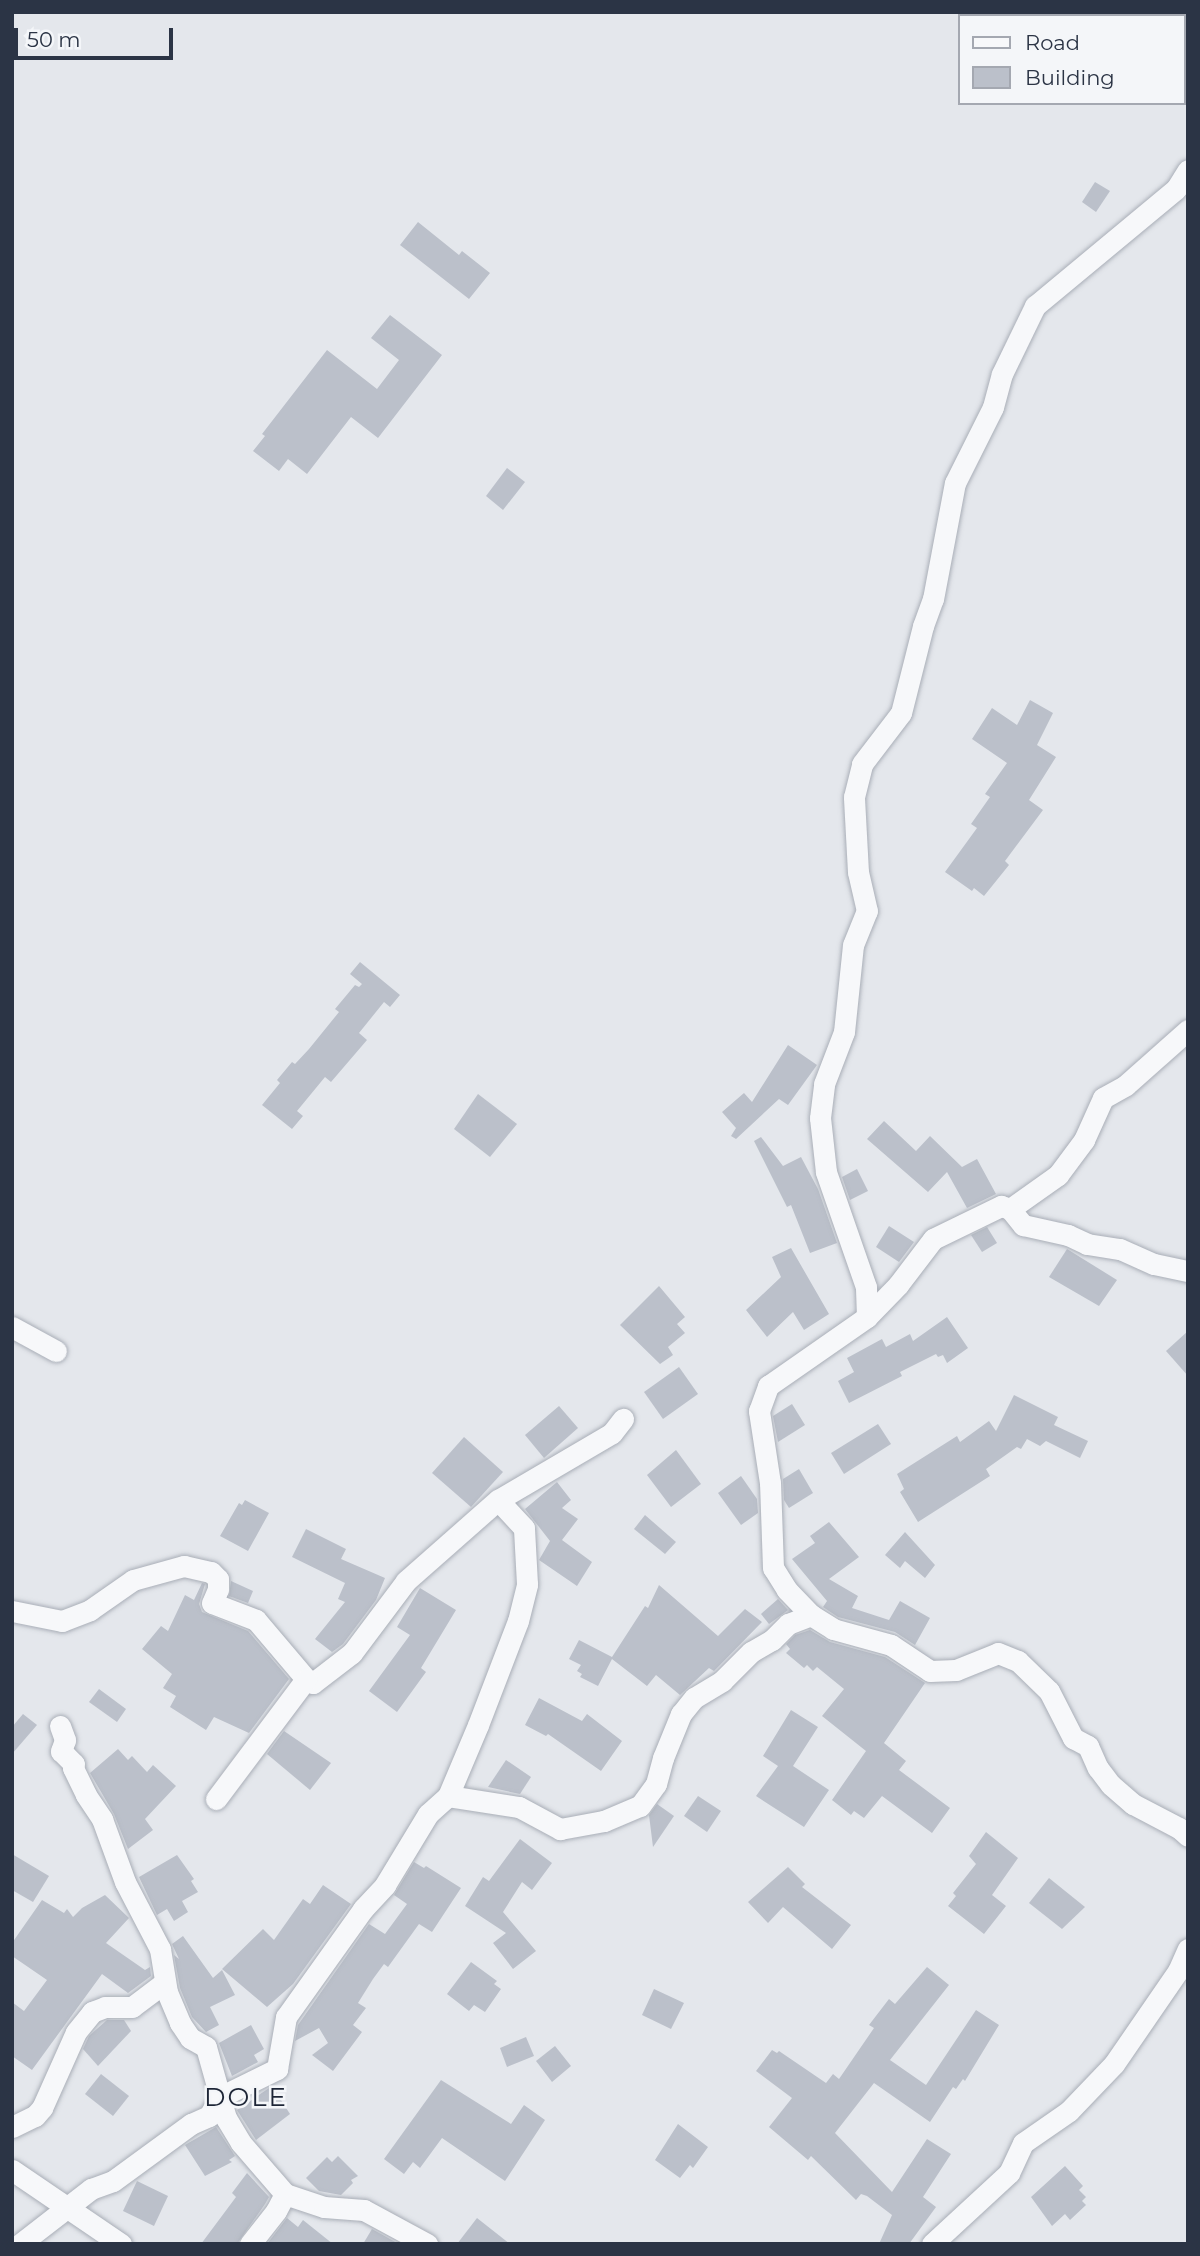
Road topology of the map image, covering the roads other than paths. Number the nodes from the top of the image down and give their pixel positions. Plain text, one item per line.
1 (1188, 170) edge
2 (1188, 1030) edge
3 (1010, 1209) junction
4 (1188, 1271) edge
5 (867, 1317) junction
6 (12, 1327) edge
7 (56, 1351) dead end
8 (623, 1419) dead end
9 (498, 1500) junction
10 (12, 1611) edge
11 (811, 1615) junction
12 (306, 1679) junction
13 (60, 1726) dead end
14 (448, 1796) junction
15 (216, 1799) dead end
16 (1188, 1836) edge
17 (1188, 1949) edge
18 (165, 1982) junction
19 (220, 2097) junction
20 (12, 2127) edge
21 (12, 2170) edge
22 (285, 2194) junction
23 (66, 2207) junction
24 (20, 2244) edge
25 (121, 2244) edge
26 (250, 2244) edge
27 (427, 2244) edge
28 (932, 2244) edge

1 - 5 street
2 - 3 street
3 - 4 street
3 - 5 street
5 - 11 street
6 - 7 street
8 - 9 street
9 - 12 street
9 - 14 street
10 - 12 street
11 - 14 street
11 - 16 street
12 - 15 street
13 - 18 street
14 - 19 street
17 - 28 street
18 - 19 street
18 - 20 street
19 - 22 street
19 - 23 street
21 - 23 street
22 - 26 street
22 - 27 street
23 - 24 street
23 - 25 street

